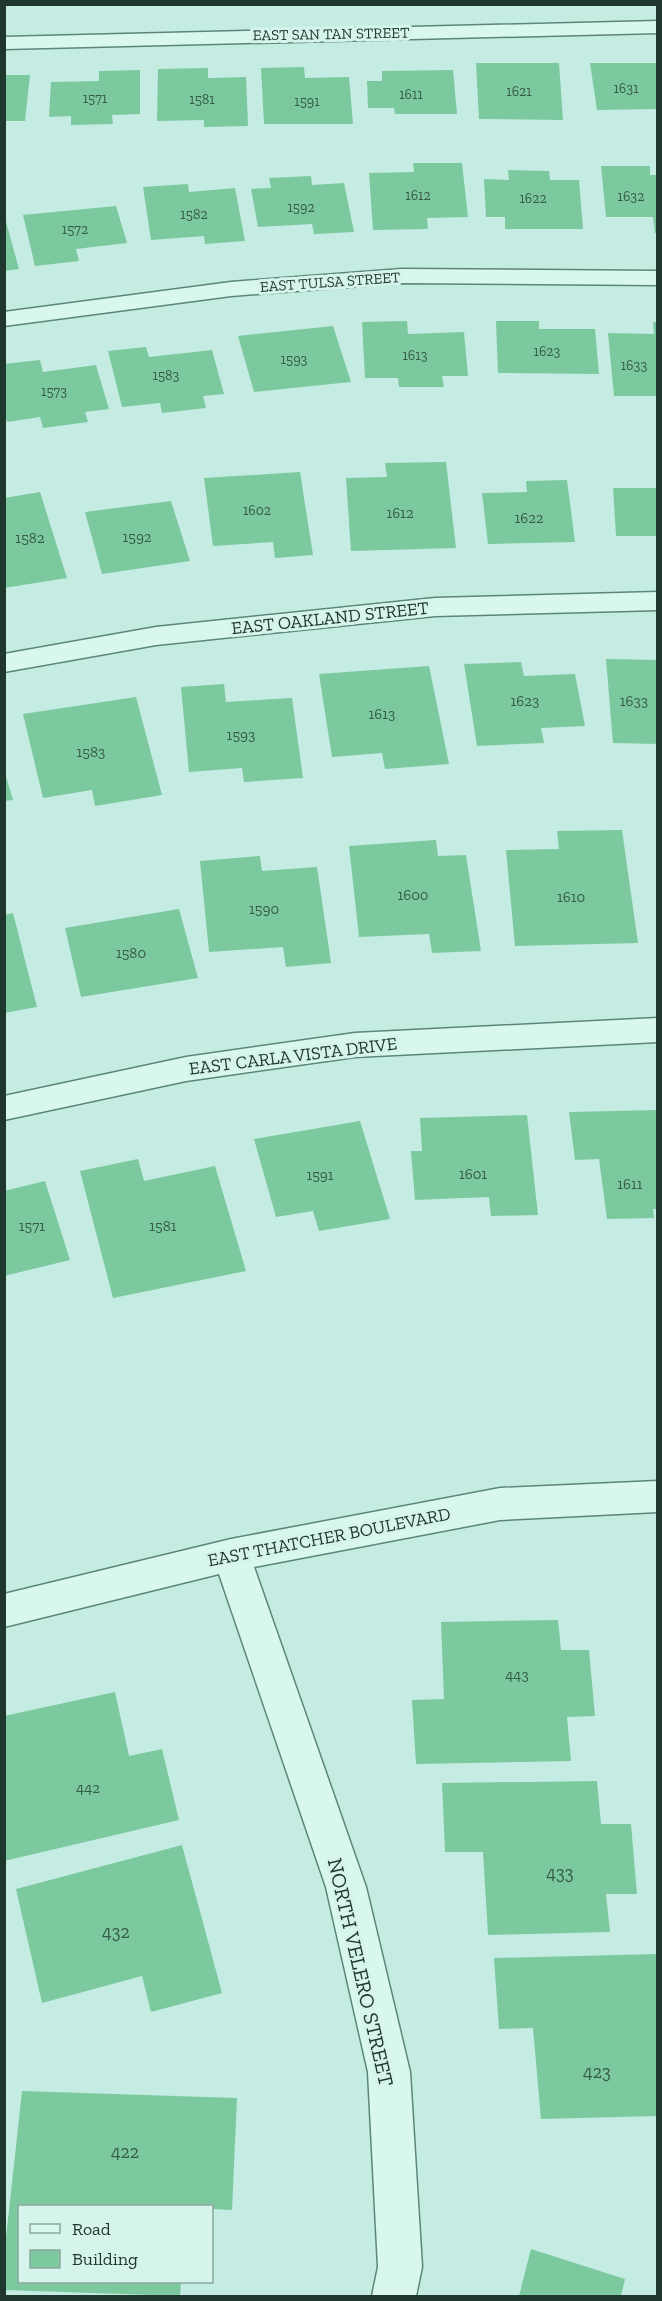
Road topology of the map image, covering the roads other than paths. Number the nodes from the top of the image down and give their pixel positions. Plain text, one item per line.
1 (657, 27) edge
2 (4, 43) edge
3 (657, 278) edge
4 (4, 319) edge
5 (657, 601) edge
6 (4, 663) edge
7 (657, 1030) edge
8 (4, 1108) edge
9 (657, 1496) edge
10 (231, 1555) junction
11 (4, 1611) edge
12 (394, 2296) edge

1 - 2 street, EAST SAN TAN STREET
3 - 4 street, EAST TULSA STREET
5 - 6 street, EAST OAKLAND STREET
7 - 8 street, EAST CARLA VISTA DRIVE
9 - 10 street, EAST THATCHER BOULEVARD
10 - 11 street, EAST THATCHER BOULEVARD
10 - 12 street, NORTH VELERO STREET

